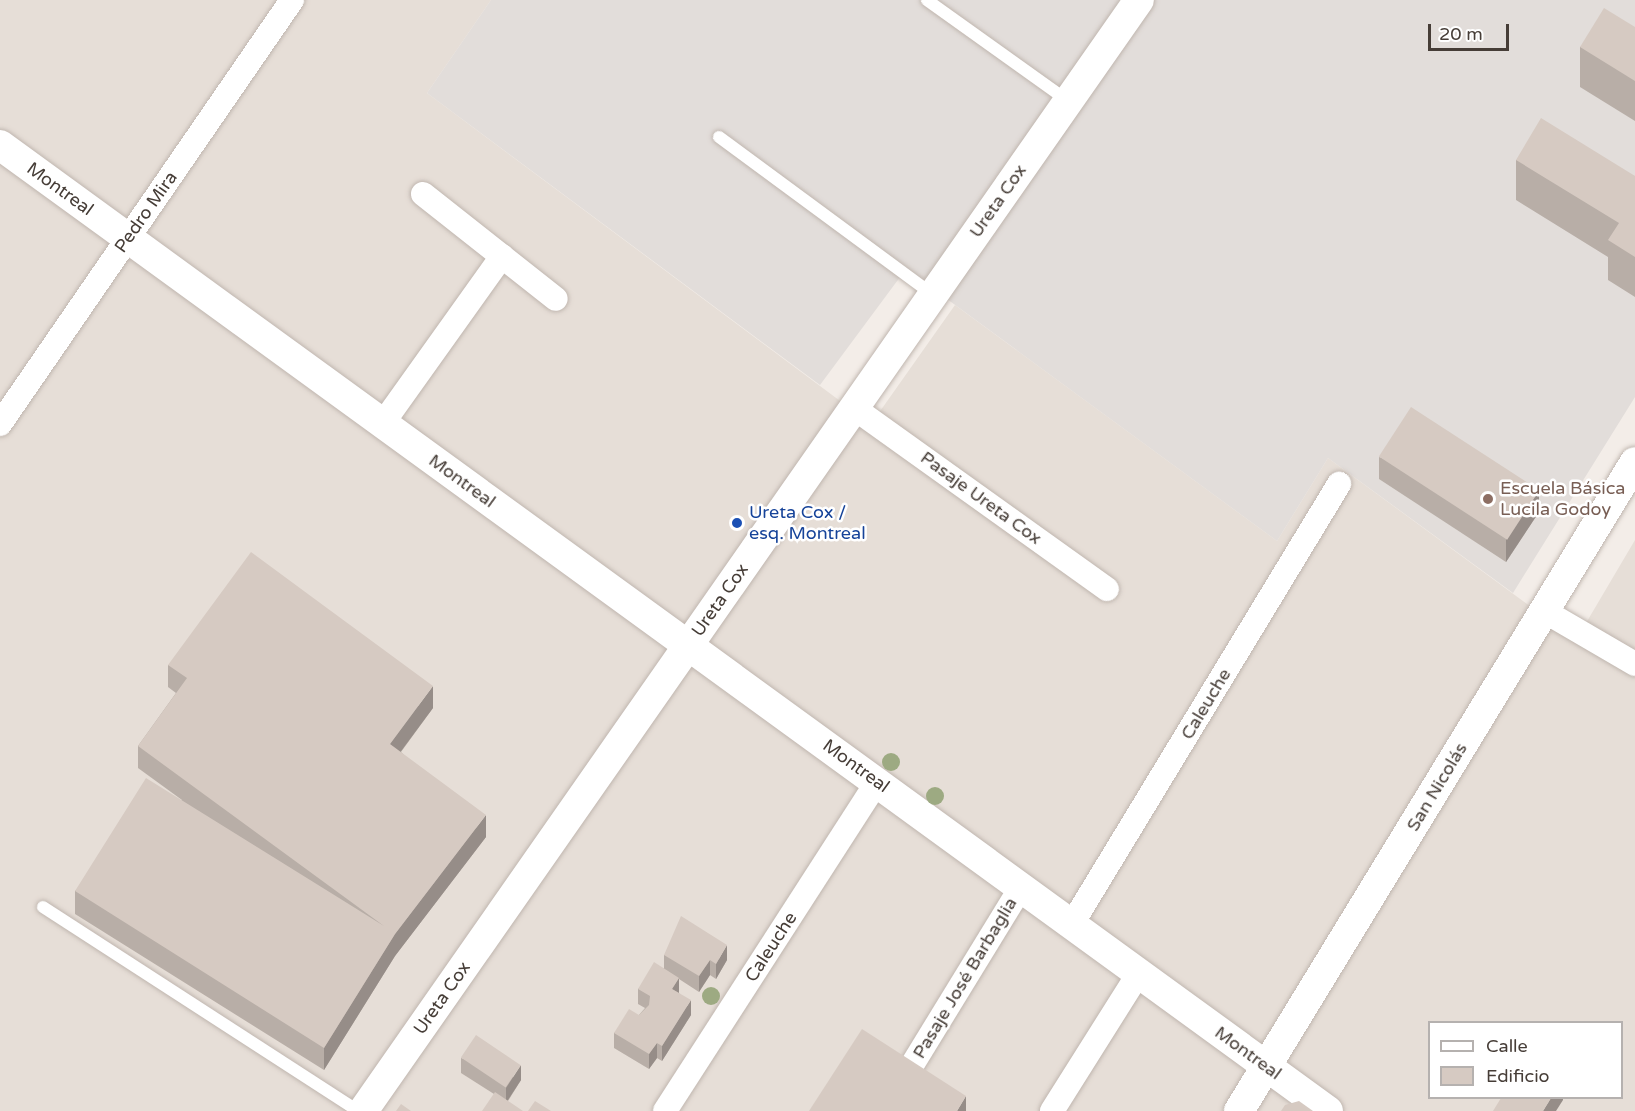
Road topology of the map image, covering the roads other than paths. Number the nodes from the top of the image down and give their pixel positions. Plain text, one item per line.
1 (292, 0) edge
2 (927, 0) edge
3 (1139, 0) edge
4 (1068, 101) junction
5 (719, 138) dead end
6 (0, 145) edge
7 (423, 194) dead end
8 (128, 238) junction
9 (502, 256) junction
10 (933, 295) junction
11 (556, 298) dead end
12 (854, 408) junction
13 (383, 423) junction
14 (0, 424) edge
15 (1635, 462) edge
16 (1339, 484) dead end
17 (1107, 588) dead end
18 (1544, 611) junction
19 (689, 645) junction
20 (1635, 664) edge
21 (877, 782) junction
22 (1021, 887) junction
23 (43, 907) dead end
24 (1072, 924) junction
25 (1139, 973) junction
26 (1267, 1067) junction
27 (909, 1070) edge
28 (358, 1111) edge
29 (363, 1111) edge
30 (665, 1111) edge
31 (1052, 1111) edge
32 (1239, 1111) edge
33 (1328, 1111) edge

1 - 8 street, Pedro Mira
2 - 4 lane
3 - 4 street, Ureta Cox
4 - 10 street, Ureta Cox
5 - 10 lane
6 - 8 street, Montreal
7 - 9 street
8 - 13 street, Montreal
8 - 14 street, Pedro Mira
9 - 11 street
9 - 13 street
10 - 12 street, Ureta Cox
12 - 17 street, Pasaje Ureta Cox
12 - 19 street, Ureta Cox
13 - 19 street, Montreal
15 - 18 street, San Nicolás
16 - 24 street, Caleuche
18 - 20 street
18 - 26 street, San Nicolás
19 - 21 street, Montreal
19 - 29 street, Ureta Cox
21 - 22 street, Montreal
21 - 30 street, Caleuche
22 - 24 street, Montreal
22 - 27 street, Pasaje José Barbaglia
23 - 28 lane
24 - 25 street, Montreal
25 - 26 street, Montreal
25 - 31 street
26 - 32 street, San Nicolás
26 - 33 street, Montreal

